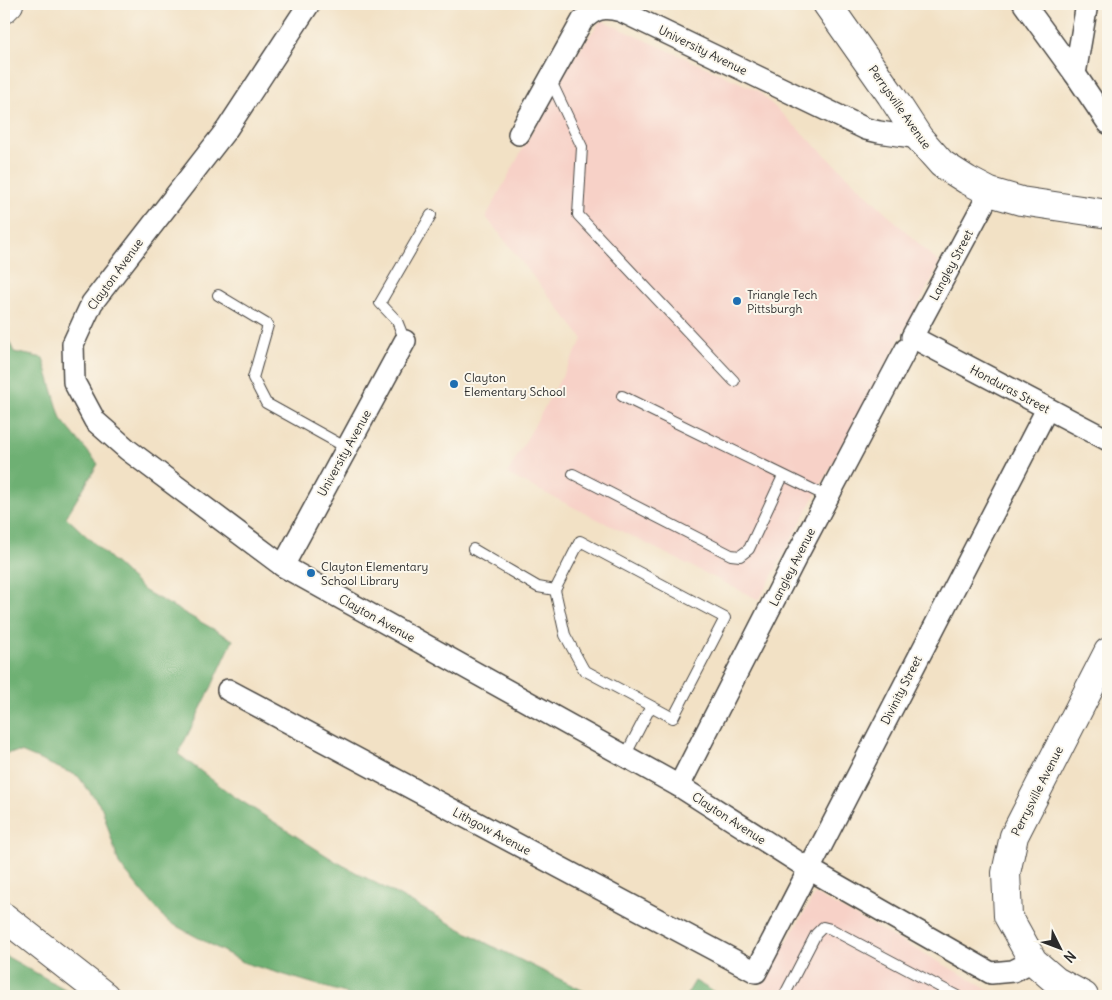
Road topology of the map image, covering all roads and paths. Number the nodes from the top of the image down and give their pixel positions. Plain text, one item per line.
1 (10, 4) edge
2 (309, 4) edge
3 (827, 4) edge
4 (1024, 4) edge
5 (1087, 4) edge
6 (4, 9) edge
7 (1075, 74) junction
8 (550, 78) junction
9 (1108, 123) edge
10 (519, 134) dead end
11 (919, 138) junction
12 (990, 192) junction
13 (1108, 214) edge
14 (432, 215) dead end
15 (218, 296) dead end
16 (405, 341) joint
17 (909, 343) junction
18 (734, 381) dead end
19 (622, 396) dead end
20 (1047, 409) junction
21 (1108, 440) edge
22 (347, 448) junction
23 (573, 474) dead end
24 (783, 476) junction
25 (828, 498) junction
26 (473, 549) dead end
27 (283, 566) junction
28 (554, 590) junction
29 (1105, 664) edge
30 (228, 690) dead end
31 (651, 706) junction
32 (625, 756) junction
33 (680, 786) junction
34 (809, 870) junction
35 (4, 917) edge
36 (1033, 961) junction
37 (756, 972) joint
38 (105, 996) edge
39 (784, 996) edge
40 (957, 996) edge
41 (1084, 996) edge

1 - 6 street
2 - 27 street, Clayton Avenue
3 - 11 street, Perrysville Avenue
4 - 7 street
5 - 7 street
7 - 9 street
8 - 10 street, University Avenue
8 - 11 street, University Avenue
8 - 18 lane
11 - 12 street, Perrysville Avenue
12 - 13 street, Perrysville Avenue
12 - 17 street, Langley Street
14 - 16 lane
15 - 22 lane
16 - 22 street, University Avenue
17 - 20 street, Honduras Street
17 - 25 street, Langley Avenue
19 - 24 lane
20 - 21 street, Honduras Street
20 - 34 street, Divinity Street
22 - 27 street, University Avenue
23 - 24 lane
24 - 25 lane
25 - 33 street, Langley Avenue
26 - 28 lane
27 - 32 street, Clayton Avenue
28 - 31 lane
28 - 31 lane
29 - 36 street, Perrysville Avenue
30 - 37 street, Lithgow Avenue
31 - 32 lane
32 - 33 street, Clayton Avenue
33 - 34 street, Clayton Avenue
34 - 36 street, Clayton Avenue
34 - 37 street, Divinity Street
35 - 38 street
36 - 41 street, Perrysville Avenue
39 - 40 lane

